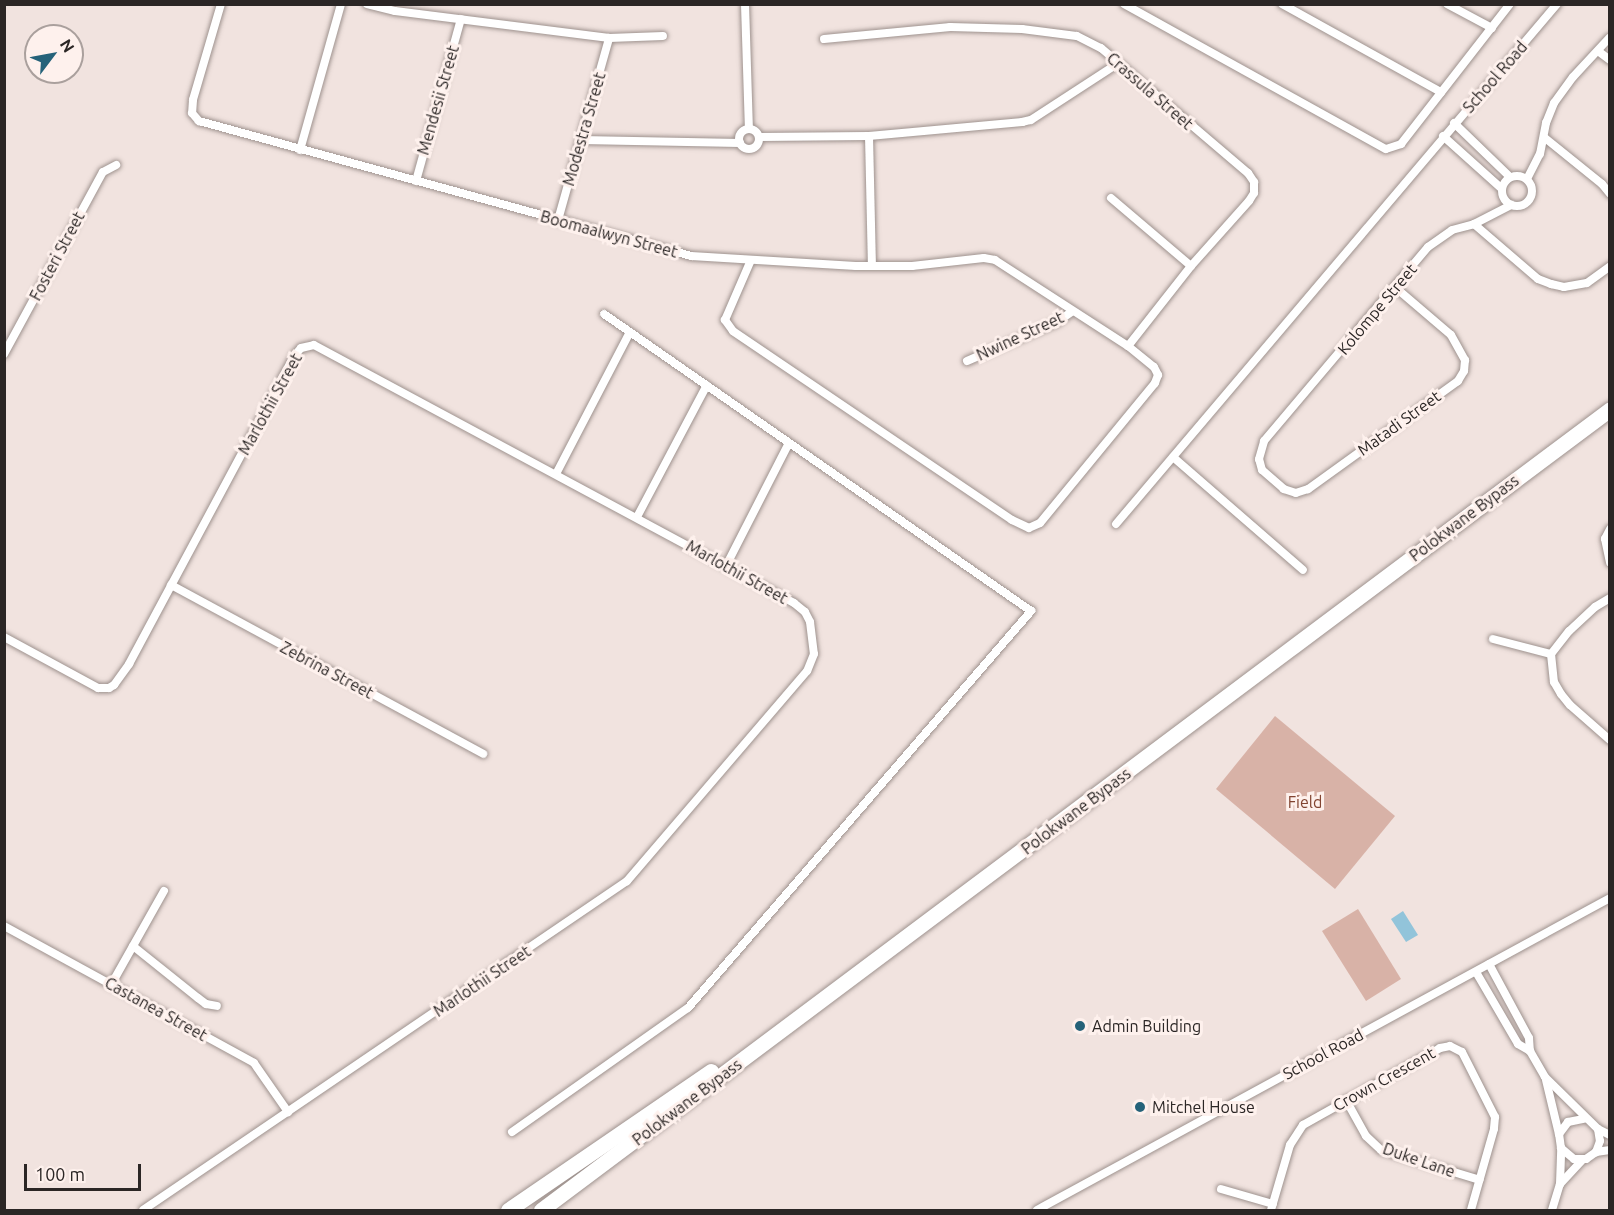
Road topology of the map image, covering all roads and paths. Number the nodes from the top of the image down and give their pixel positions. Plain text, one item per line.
1 (221, 4) edge
2 (341, 4) edge
3 (368, 4) edge
4 (745, 4) edge
5 (1124, 4) edge
6 (1282, 4) edge
7 (1447, 4) edge
8 (1510, 4) edge
9 (1557, 4) edge
10 (461, 20) junction
11 (1491, 28) junction
12 (663, 36) dead end
13 (1610, 37) edge
14 (609, 38) junction
15 (824, 39) dead end
16 (1599, 51) junction
17 (1610, 60) edge
18 (1117, 64) junction
19 (1441, 92) junction
20 (1454, 123) junction
21 (749, 129) junction
22 (869, 136) junction
23 (1443, 136) junction
24 (759, 137) junction
25 (1545, 138) junction
26 (581, 140) junction
27 (740, 143) junction
28 (300, 150) junction
29 (116, 165) dead end
30 (1510, 177) junction
31 (1527, 179) junction
32 (416, 181) junction
33 (1502, 189) junction
34 (1610, 194) edge
35 (1111, 198) dead end
36 (1511, 205) junction
37 (558, 220) junction
38 (1474, 224) junction
39 (752, 260) junction
40 (872, 265) junction
41 (1191, 266) junction
42 (1610, 266) edge
43 (1396, 288) junction
44 (1073, 311) junction
45 (604, 314) dead end
46 (630, 332) junction
47 (1128, 346) junction
48 (4, 354) edge
49 (967, 361) dead end
50 (707, 385) junction
51 (1610, 409) edge
52 (1264, 441) joint
53 (789, 442) junction
54 (1173, 457) junction
55 (556, 474) junction
56 (636, 517) junction
57 (1116, 524) dead end
58 (1610, 529) edge
59 (1610, 562) edge
60 (726, 566) junction
61 (1303, 570) dead end
62 (171, 585) junction
63 (1610, 598) edge
64 (4, 637) edge
65 (1493, 639) dead end
66 (1551, 654) junction
67 (1610, 740) edge
68 (483, 754) dead end
69 (164, 891) dead end
70 (1610, 898) edge
71 (4, 926) edge
72 (133, 946) junction
73 (1489, 964) junction
74 (1476, 972) junction
75 (111, 985) junction
76 (217, 1006) dead end
77 (1530, 1051) junction
78 (749, 1054) junction
79 (1545, 1077) junction
80 (1346, 1100) junction
81 (288, 1112) junction
82 (1584, 1119) junction
83 (660, 1123) junction
84 (1598, 1130) junction
85 (512, 1132) dead end
86 (1560, 1134) junction
87 (1610, 1135) edge
88 (1561, 1148) junction
89 (1610, 1150) edge
90 (1596, 1152) junction
91 (1583, 1159) junction
92 (1480, 1180) junction
93 (1560, 1184) junction
94 (1221, 1189) dead end
95 (1272, 1207) edge
96 (143, 1210) edge
97 (508, 1210) edge
98 (541, 1210) edge
99 (552, 1210) edge
100 (1036, 1210) edge
101 (1471, 1210) edge
102 (1551, 1210) edge

1 - 28 street, Boomaalwyn Street
2 - 28 street
3 - 10 street
4 - 21 street
5 - 19 street
6 - 19 street
7 - 11 street
8 - 11 street
9 - 20 street, School Road
10 - 14 street
10 - 32 street, Mendesii Street
11 - 19 street
12 - 14 street
13 - 16 street
14 - 26 street, Modestra Street
15 - 18 street, Crassula Street
16 - 17 street
16 - 25 street
18 - 22 street
18 - 41 street, Crassula Street
20 - 23 street, School Road
20 - 30 street
21 - 24 street
21 - 27 street
22 - 24 street
22 - 40 street
23 - 33 street
23 - 54 street, School Road
24 - 27 street
25 - 31 street
25 - 34 street
26 - 27 street
26 - 37 street, Modestra Street
28 - 32 street, Boomaalwyn Street
29 - 48 street, Fosteri Street
30 - 31 street
30 - 33 street
31 - 36 street
32 - 37 street, Boomaalwyn Street
33 - 36 street
35 - 41 street
36 - 38 street, Kolompe Street
37 - 39 street, Boomaalwyn Street
38 - 42 street
38 - 43 street, Kolompe Street
39 - 40 street, Boomaalwyn Street
39 - 47 street, Boomaalwyn Street
40 - 44 street, Boomaalwyn Street
41 - 47 street, Crassula Street
43 - 52 street, Kolompe Street
43 - 52 street, Matadi Street
44 - 47 street, Boomaalwyn Street
44 - 49 street, Nwine Street
45 - 46 street
46 - 50 street
46 - 55 street
50 - 53 street
50 - 56 street
51 - 78 highway, Polokwane Bypass
53 - 60 street
53 - 85 street
54 - 57 street, School Road
54 - 61 street
55 - 56 street, Marlothii Street
55 - 62 street, Marlothii Street
56 - 60 street, Marlothii Street
58 - 59 street
60 - 81 street, Marlothii Street
62 - 64 street, Marlothii Street
62 - 68 street, Zebrina Street
63 - 66 street
65 - 66 street
66 - 67 street
69 - 72 street
70 - 73 street, School Road
71 - 75 street, Castanea Street
72 - 75 street
72 - 76 street
73 - 74 street, School Road
73 - 77 street
74 - 77 street
74 - 100 street, School Road
75 - 81 street, Castanea Street
77 - 79 street
78 - 83 highway, Polokwane Bypass
78 - 97 highway
79 - 82 street
79 - 86 street
80 - 92 street, Duke Lane
80 - 92 street, Crown Crescent
80 - 95 street, Crown Crescent
81 - 96 street, Marlothii Street
82 - 84 street
82 - 86 street
83 - 98 highway, Polokwane Bypass
83 - 99 highway
84 - 87 street
84 - 90 street
86 - 88 street
88 - 91 street
88 - 93 street
89 - 90 street
90 - 91 street
91 - 93 street
92 - 101 street, Crown Crescent
93 - 102 street
94 - 95 street

